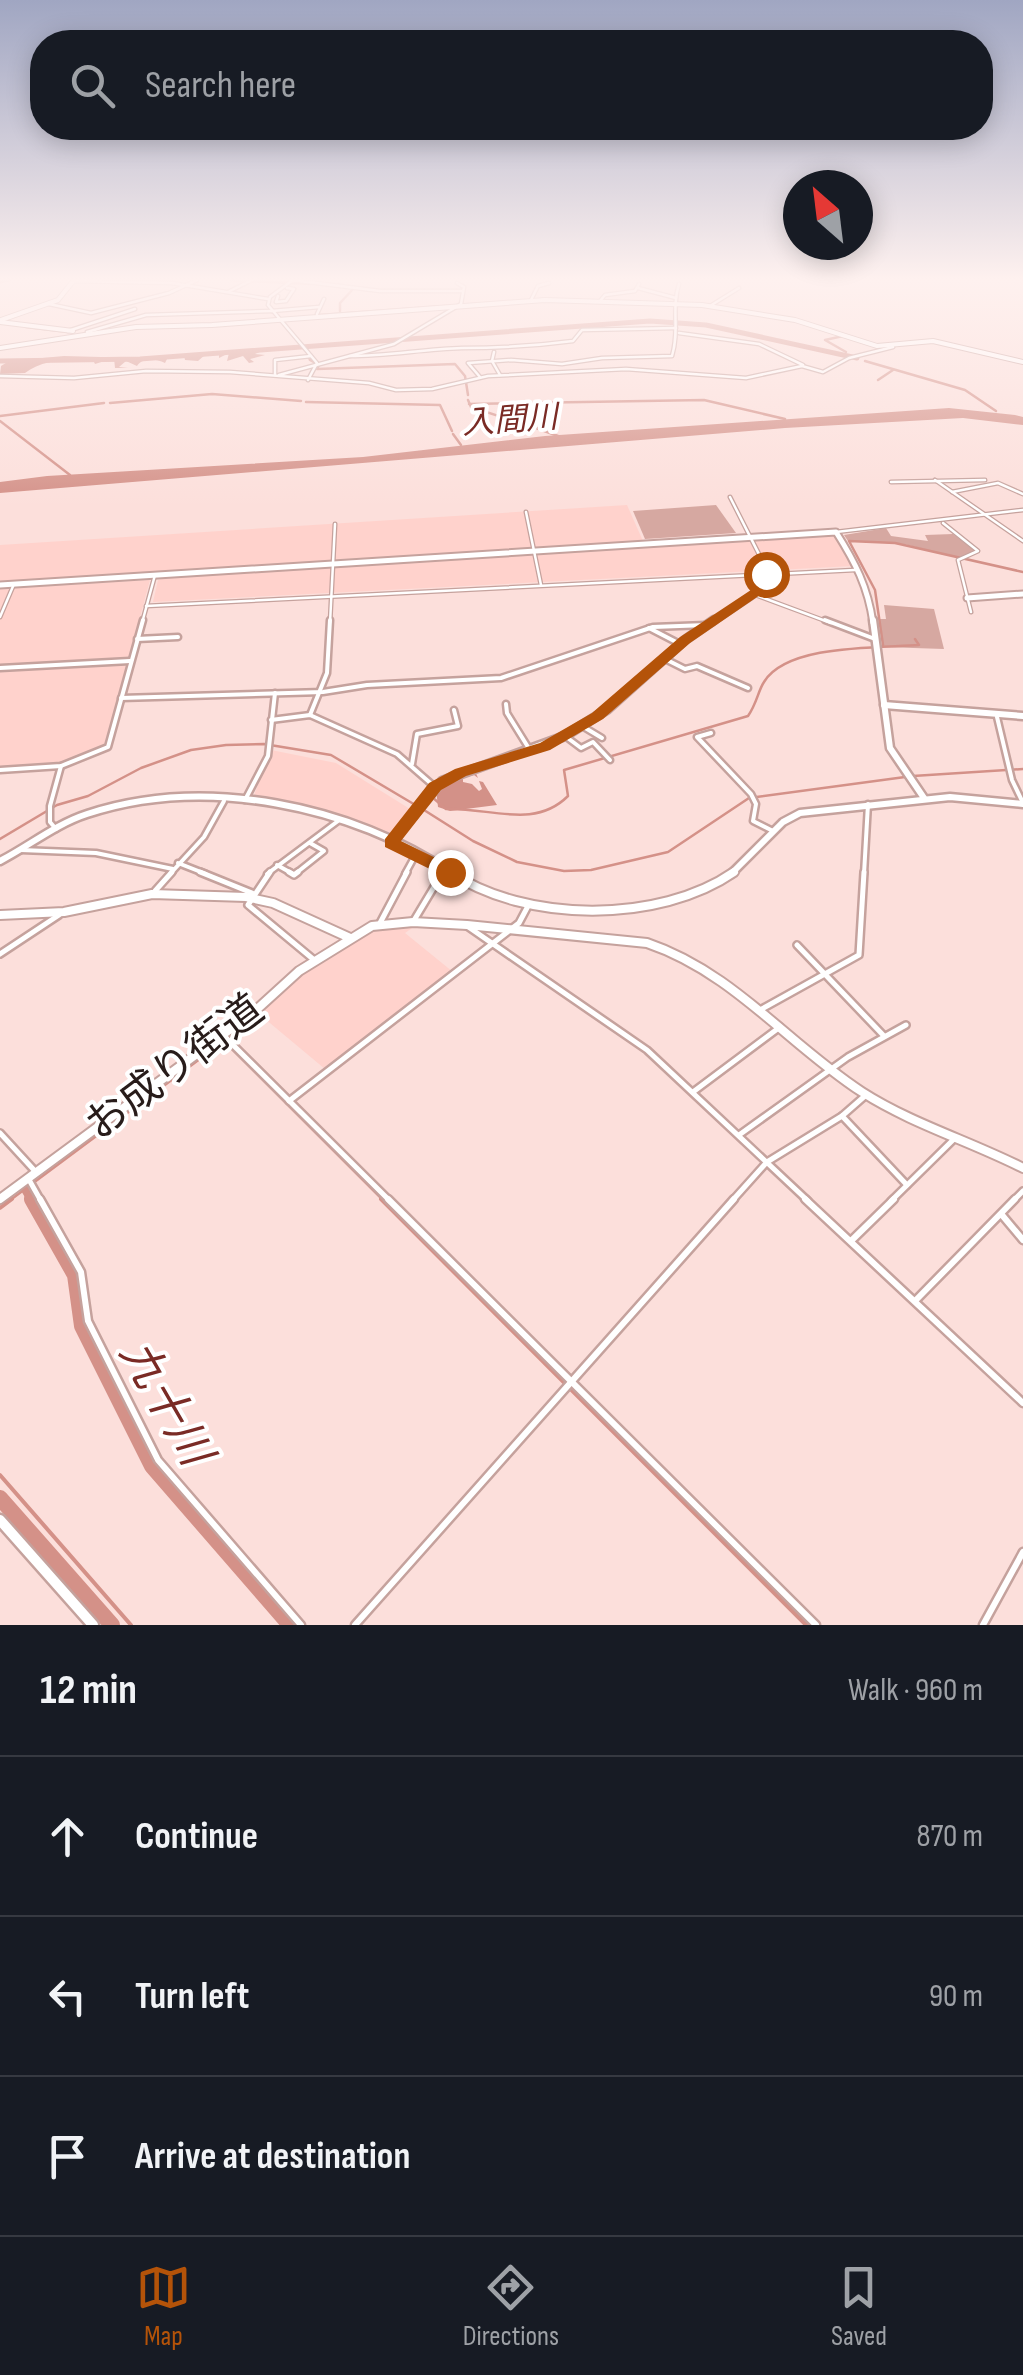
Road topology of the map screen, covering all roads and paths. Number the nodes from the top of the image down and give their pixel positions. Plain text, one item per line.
1 (311, 356) joint
2 (350, 356) joint
3 (397, 356) edge
4 (494, 356) edge
5 (672, 356) joint
6 (786, 356) edge
7 (855, 356) edge
8 (997, 356) edge
9 (492, 362) junction
10 (1023, 362) edge
11 (317, 365) junction
12 (804, 366) junction
13 (673, 370) junction
14 (500, 375) junction
15 (0, 376) edge
16 (275, 376) junction
17 (480, 376) junction
18 (308, 380) junction
19 (934, 480) junction
20 (985, 480) dead end
21 (891, 482) dead end
22 (952, 492) junction
23 (1023, 494) edge
24 (730, 497) dead end
25 (1023, 510) edge
26 (526, 512) dead end
27 (986, 516) junction
28 (941, 522) junction
29 (335, 524) dead end
30 (836, 532) junction
31 (750, 537) junction
32 (1023, 540) edge
33 (534, 551) junction
34 (333, 564) junction
35 (860, 570) junction
36 (768, 574) junction
37 (155, 576) junction
38 (679, 578) junction
39 (14, 584) junction
40 (0, 585) edge
41 (542, 585) junction
42 (682, 586) dead end
43 (753, 594) junction
44 (1023, 594) edge
45 (331, 596) junction
46 (968, 598) junction
47 (146, 606) junction
48 (971, 612) dead end
49 (0, 617) edge
50 (706, 625) junction
51 (650, 628) junction
52 (178, 638) dead end
53 (875, 639) junction
54 (137, 640) junction
55 (680, 644) junction
56 (663, 658) junction
57 (132, 661) junction
58 (0, 668) edge
59 (748, 688) dead end
60 (276, 692) junction
61 (319, 692) junction
62 (121, 698) junction
63 (506, 704) dead end
64 (884, 705) junction
65 (454, 710) dead end
66 (310, 715) junction
67 (997, 716) junction
68 (1023, 716) edge
69 (270, 720) junction
70 (582, 726) junction
71 (711, 733) dead end
72 (566, 736) junction
73 (602, 738) dead end
74 (530, 751) junction
75 (610, 760) dead end
76 (412, 764) junction
77 (60, 766) junction
78 (0, 770) edge
79 (435, 786) junction
80 (924, 798) junction
81 (224, 800) junction
82 (245, 800) junction
83 (1023, 803) edge
84 (868, 804) junction
85 (338, 821) junction
86 (56, 829) junction
87 (773, 830) junction
88 (310, 843) junction
89 (391, 843) junction
90 (20, 850) junction
91 (416, 854) junction
92 (0, 861) edge
93 (178, 863) junction
94 (277, 865) junction
95 (172, 869) junction
96 (446, 869) junction
97 (152, 894) junction
98 (253, 895) junction
99 (529, 901) junction
100 (64, 912) junction
101 (0, 915) edge
102 (414, 922) junction
103 (380, 923) junction
104 (466, 925) junction
105 (511, 930) junction
106 (350, 938) junction
107 (491, 945) junction
108 (797, 945) dead end
109 (0, 954) edge
110 (315, 960) junction
111 (826, 975) junction
112 (759, 1011) junction
113 (906, 1025) dead end
114 (780, 1027) junction
115 (223, 1034) junction
116 (884, 1036) junction
117 (832, 1069) junction
118 (693, 1092) junction
119 (866, 1095) junction
120 (290, 1101) junction
121 (842, 1116) junction
122 (0, 1133) edge
123 (739, 1134) junction
124 (956, 1136) junction
125 (767, 1162) junction
126 (1023, 1168) edge
127 (32, 1175) junction
128 (907, 1185) junction
129 (1023, 1191) edge
130 (0, 1199) edge
131 (1002, 1215) junction
132 (852, 1240) junction
133 (1023, 1240) edge
134 (915, 1301) junction
135 (573, 1383) junction
136 (1023, 1402) edge
137 (0, 1520) edge
138 (1023, 1552) edge
139 (93, 1625) edge
140 (301, 1625) edge
141 (355, 1625) edge
142 (816, 1625) edge
143 (983, 1625) edge

1 - 11 street
1 - 16 street
2 - 3 street
2 - 11 street
4 - 9 street
5 - 9 street
5 - 13 street
6 - 12 street
7 - 12 street
8 - 10 street
9 - 14 street
9 - 17 street
11 - 16 street
11 - 18 street
12 - 13 street
13 - 14 street
14 - 17 street
15 - 16 street
16 - 18 street
17 - 18 street
19 - 20 street
19 - 21 street
19 - 22 street
22 - 23 street
22 - 27 street
24 - 31 street
25 - 27 street
26 - 33 street
27 - 28 street
27 - 32 street
28 - 30 street
28 - 46 street
29 - 34 street
30 - 31 street
30 - 35 street
31 - 33 street
31 - 36 street
33 - 34 street
33 - 41 street
34 - 37 street
34 - 45 street
35 - 36 street
35 - 53 street
36 - 38 street
36 - 43 street
37 - 39 street
37 - 47 street
38 - 41 street
38 - 42 street
39 - 40 street
39 - 49 street
41 - 45 street
43 - 50 street
43 - 53 street
44 - 46 street
45 - 47 street
45 - 61 street
46 - 48 street
47 - 54 street
50 - 51 street
50 - 55 street
51 - 55 street
51 - 61 street
52 - 54 street
53 - 64 street
54 - 57 street
55 - 56 street
56 - 59 street
56 - 70 street
57 - 58 street
57 - 62 street
60 - 61 street
60 - 62 street
60 - 69 street
61 - 66 street
62 - 77 street
63 - 74 street
64 - 67 street
64 - 80 street
65 - 76 street
66 - 69 street
66 - 76 street
67 - 68 street
67 - 83 street
69 - 82 street
70 - 72 street
70 - 73 street
71 - 87 street
72 - 74 street
72 - 75 street
74 - 79 street
76 - 79 street
77 - 78 street
77 - 86 street
79 - 89 street
80 - 83 street
80 - 84 street
81 - 82 street
81 - 86 street
81 - 93 street
82 - 85 street
84 - 87 street
84 - 111 street
85 - 88 street
85 - 89 street
86 - 90 street
87 - 99 street
88 - 94 street
88 - 94 street
89 - 91 street
90 - 92 street
90 - 95 street
91 - 96 street
91 - 103 street
93 - 95 street
93 - 98 street
94 - 98 street
95 - 97 street
96 - 99 street
96 - 102 street
97 - 98 street
97 - 100 street
98 - 106 street
98 - 110 street
99 - 105 street
100 - 101 street
100 - 109 street
102 - 103 street
102 - 104 street
103 - 106 street, お成り街道
104 - 105 street
104 - 107 street
105 - 107 street
105 - 112 street
106 - 110 street, お成り街道
107 - 118 street
107 - 120 street
108 - 111 street
110 - 115 street, お成り街道
111 - 112 street
111 - 116 street
112 - 114 street
113 - 116 street
114 - 117 street
114 - 118 street
115 - 120 street
115 - 127 street, お成り街道
116 - 117 street
117 - 119 street
117 - 123 street
118 - 123 street
119 - 121 street
119 - 124 street
120 - 135 street
121 - 125 street
121 - 128 street
122 - 127 street
123 - 125 street
124 - 126 street
124 - 128 street
125 - 132 street
125 - 135 street
127 - 130 street, お成り街道
127 - 140 street
128 - 132 street
129 - 131 street
131 - 133 street
131 - 134 street
132 - 134 street
134 - 136 street
135 - 141 street
135 - 142 street
137 - 139 street
138 - 143 street

